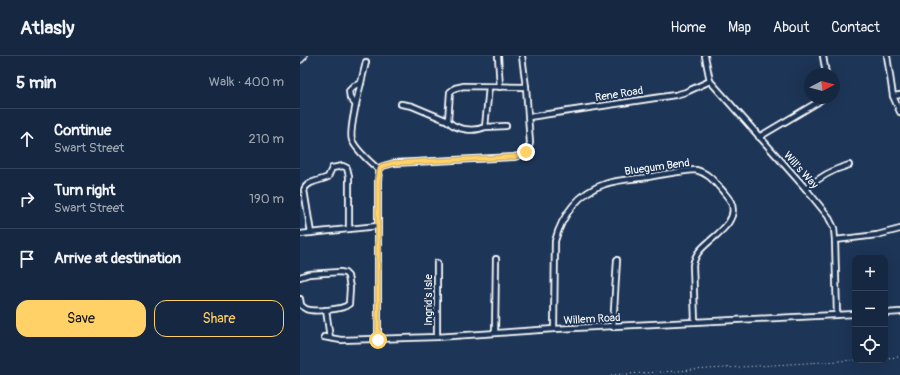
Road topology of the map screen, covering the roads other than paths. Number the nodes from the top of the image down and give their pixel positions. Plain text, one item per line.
1 (304, 56) edge
2 (498, 56) edge
3 (522, 56) edge
4 (705, 56) edge
5 (823, 56) edge
6 (887, 56) edge
7 (300, 59) edge
8 (366, 62) dead end
9 (825, 68) edge
10 (710, 81) junction
11 (361, 82) junction
12 (490, 87) junction
13 (500, 87) junction
14 (526, 87) junction
15 (900, 95) edge
16 (894, 96) junction
17 (401, 104) dead end
18 (815, 104) edge
19 (356, 105) junction
20 (900, 112) edge
21 (529, 117) junction
22 (448, 121) junction
23 (506, 126) dead end
24 (485, 127) junction
25 (758, 137) junction
26 (849, 165) dead end
27 (379, 170) junction
28 (806, 189) junction
29 (302, 195) edge
30 (378, 226) junction
31 (349, 229) junction
32 (900, 229) edge
33 (311, 233) junction
34 (300, 234) edge
35 (836, 240) junction
36 (496, 259) dead end
37 (617, 260) dead end
38 (437, 263) dead end
39 (300, 277) edge
40 (300, 299) edge
41 (326, 310) junction
42 (900, 312) edge
43 (888, 313) edge
44 (852, 314) edge
45 (837, 315) junction
46 (694, 322) junction
47 (613, 327) junction
48 (554, 329) junction
49 (495, 333) junction
50 (324, 337) dead end
51 (437, 337) junction
52 (330, 338) junction
53 (378, 340) junction

1 - 7 street
2 - 13 street
3 - 14 street
4 - 10 street, Will's Way
5 - 9 street
6 - 16 street
8 - 11 street
10 - 21 street, Rene Road
10 - 25 street, Will's Way
11 - 19 street
11 - 19 street
12 - 13 street
12 - 22 street
12 - 24 street
13 - 14 street
14 - 21 street
15 - 16 street
16 - 20 street
17 - 22 street
18 - 25 street
19 - 27 street
21 - 27 street
22 - 24 street
23 - 24 street
25 - 28 street, Will's Way
26 - 28 street
27 - 30 street
28 - 35 street, Will's Way
29 - 31 street
29 - 33 street
30 - 31 street
30 - 53 street
31 - 33 street
32 - 35 street
33 - 34 street
35 - 45 street, Will's Way
36 - 49 street
37 - 47 street
38 - 51 street, Ingrid's Isle
39 - 41 street
40 - 41 street
41 - 52 street
42 - 43 street
44 - 45 street, Willem Road
45 - 46 street, Willem Road
46 - 47 street, Willem Road
46 - 48 street, Bluegum Bend
47 - 48 street, Willem Road
48 - 49 street, Willem Road
49 - 51 street, Willem Road
50 - 52 street, Willem Road
51 - 53 street, Willem Road
52 - 53 street, Willem Road

